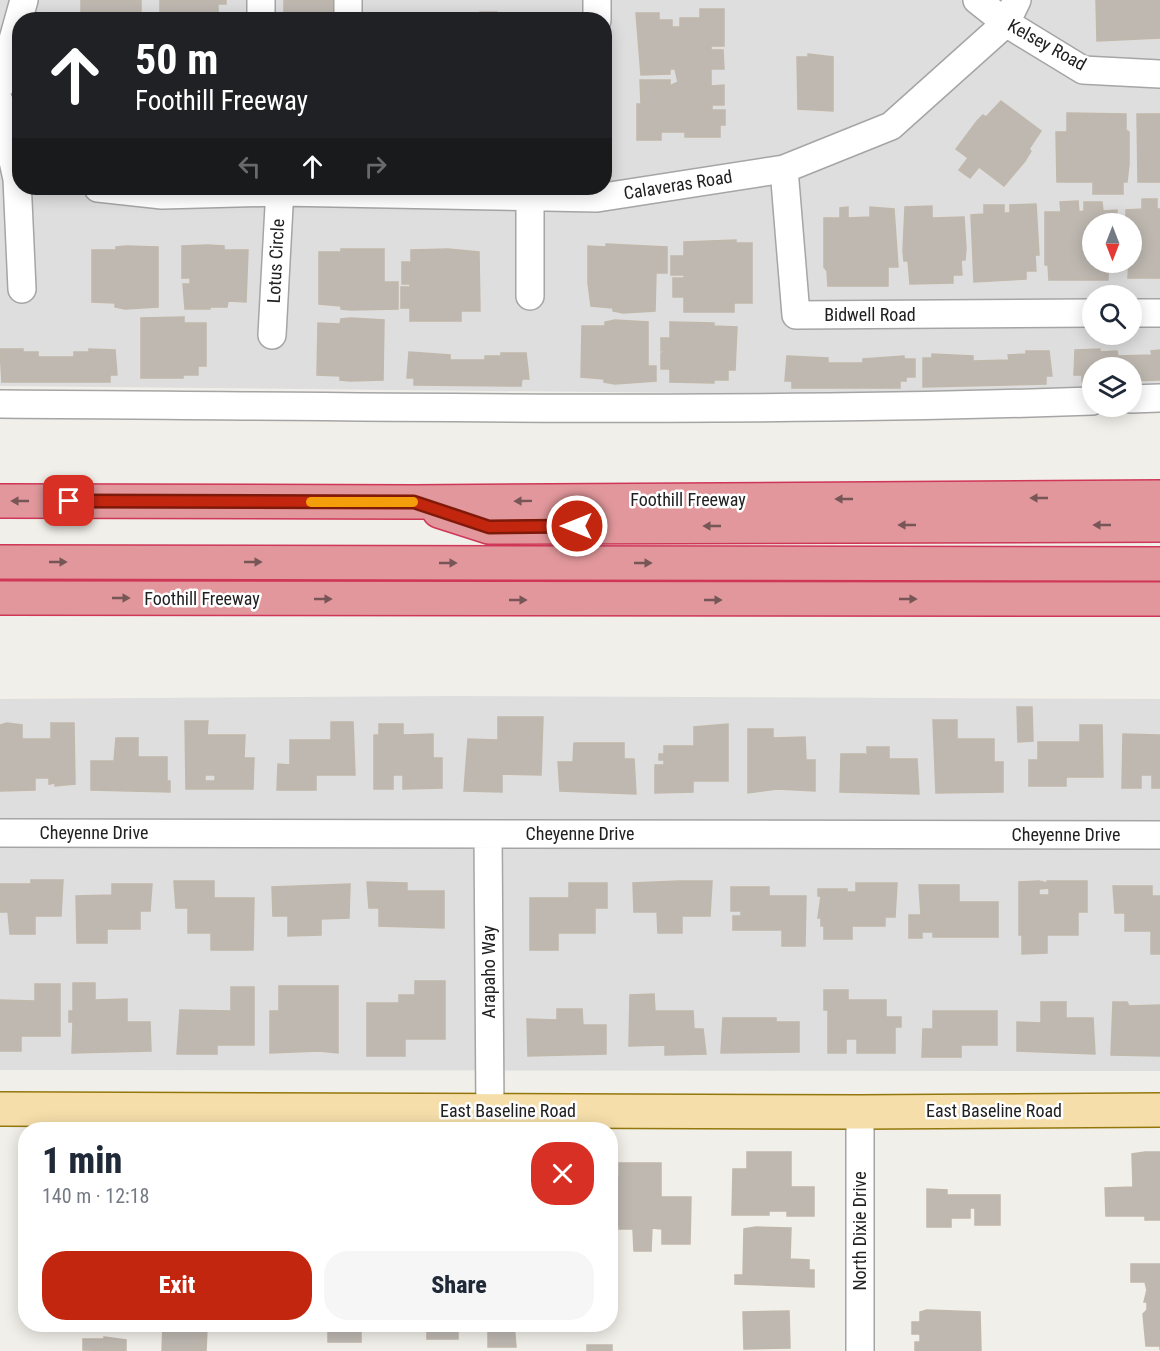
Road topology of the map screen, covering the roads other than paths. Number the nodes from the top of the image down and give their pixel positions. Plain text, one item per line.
1 (977, 0) edge
2 (1011, 11) edge
3 (12, 43) edge
4 (1160, 74) edge
5 (0, 86) edge
6 (0, 103) edge
7 (784, 169) junction
8 (12, 177) edge
9 (612, 191) edge
10 (14, 195) edge
11 (280, 195) edge
12 (436, 195) edge
13 (570, 195) edge
14 (530, 198) junction
15 (22, 289) dead end
16 (530, 296) dead end
17 (1082, 313) edge
18 (1142, 313) edge
19 (1160, 313) edge
20 (272, 335) dead end
21 (1160, 398) edge
22 (1142, 399) edge
23 (1082, 400) edge
24 (0, 404) edge
25 (1160, 497) edge
26 (0, 501) edge
27 (414, 502) junction
28 (1160, 525) edge
29 (0, 562) edge
30 (1160, 564) edge
31 (0, 598) edge
32 (1160, 599) edge
33 (0, 833) edge
34 (488, 834) junction
35 (1160, 835) edge
36 (0, 1109) edge
37 (490, 1110) junction
38 (1160, 1110) edge
39 (860, 1112) junction
40 (233, 1120) edge
41 (860, 1351) edge

1 - 2 street, Kelsey Road
2 - 4 street, Kelsey Road
2 - 7 street, Calaveras Road
3 - 5 street
6 - 8 street
7 - 9 street, Calaveras Road
7 - 17 street, Bidwell Road
10 - 15 street
11 - 20 street, Lotus Circle
12 - 14 street, Calaveras Road
13 - 14 street, Calaveras Road
14 - 16 street
18 - 19 street
21 - 22 street
23 - 24 street
25 -> 27 highway, Foothill Freeway
27 -> 26 highway, Foothill Freeway
28 -> 27 highway
29 -> 30 highway
31 -> 32 highway, Foothill Freeway
33 - 34 street, Cheyenne Drive
34 - 35 street, Cheyenne Drive
34 - 37 street, Arapaho Way
36 - 40 main road, East Baseline Road
37 - 39 main road, East Baseline Road
37 - 40 main road, East Baseline Road
38 - 39 main road, East Baseline Road
39 - 41 street, North Dixie Drive

